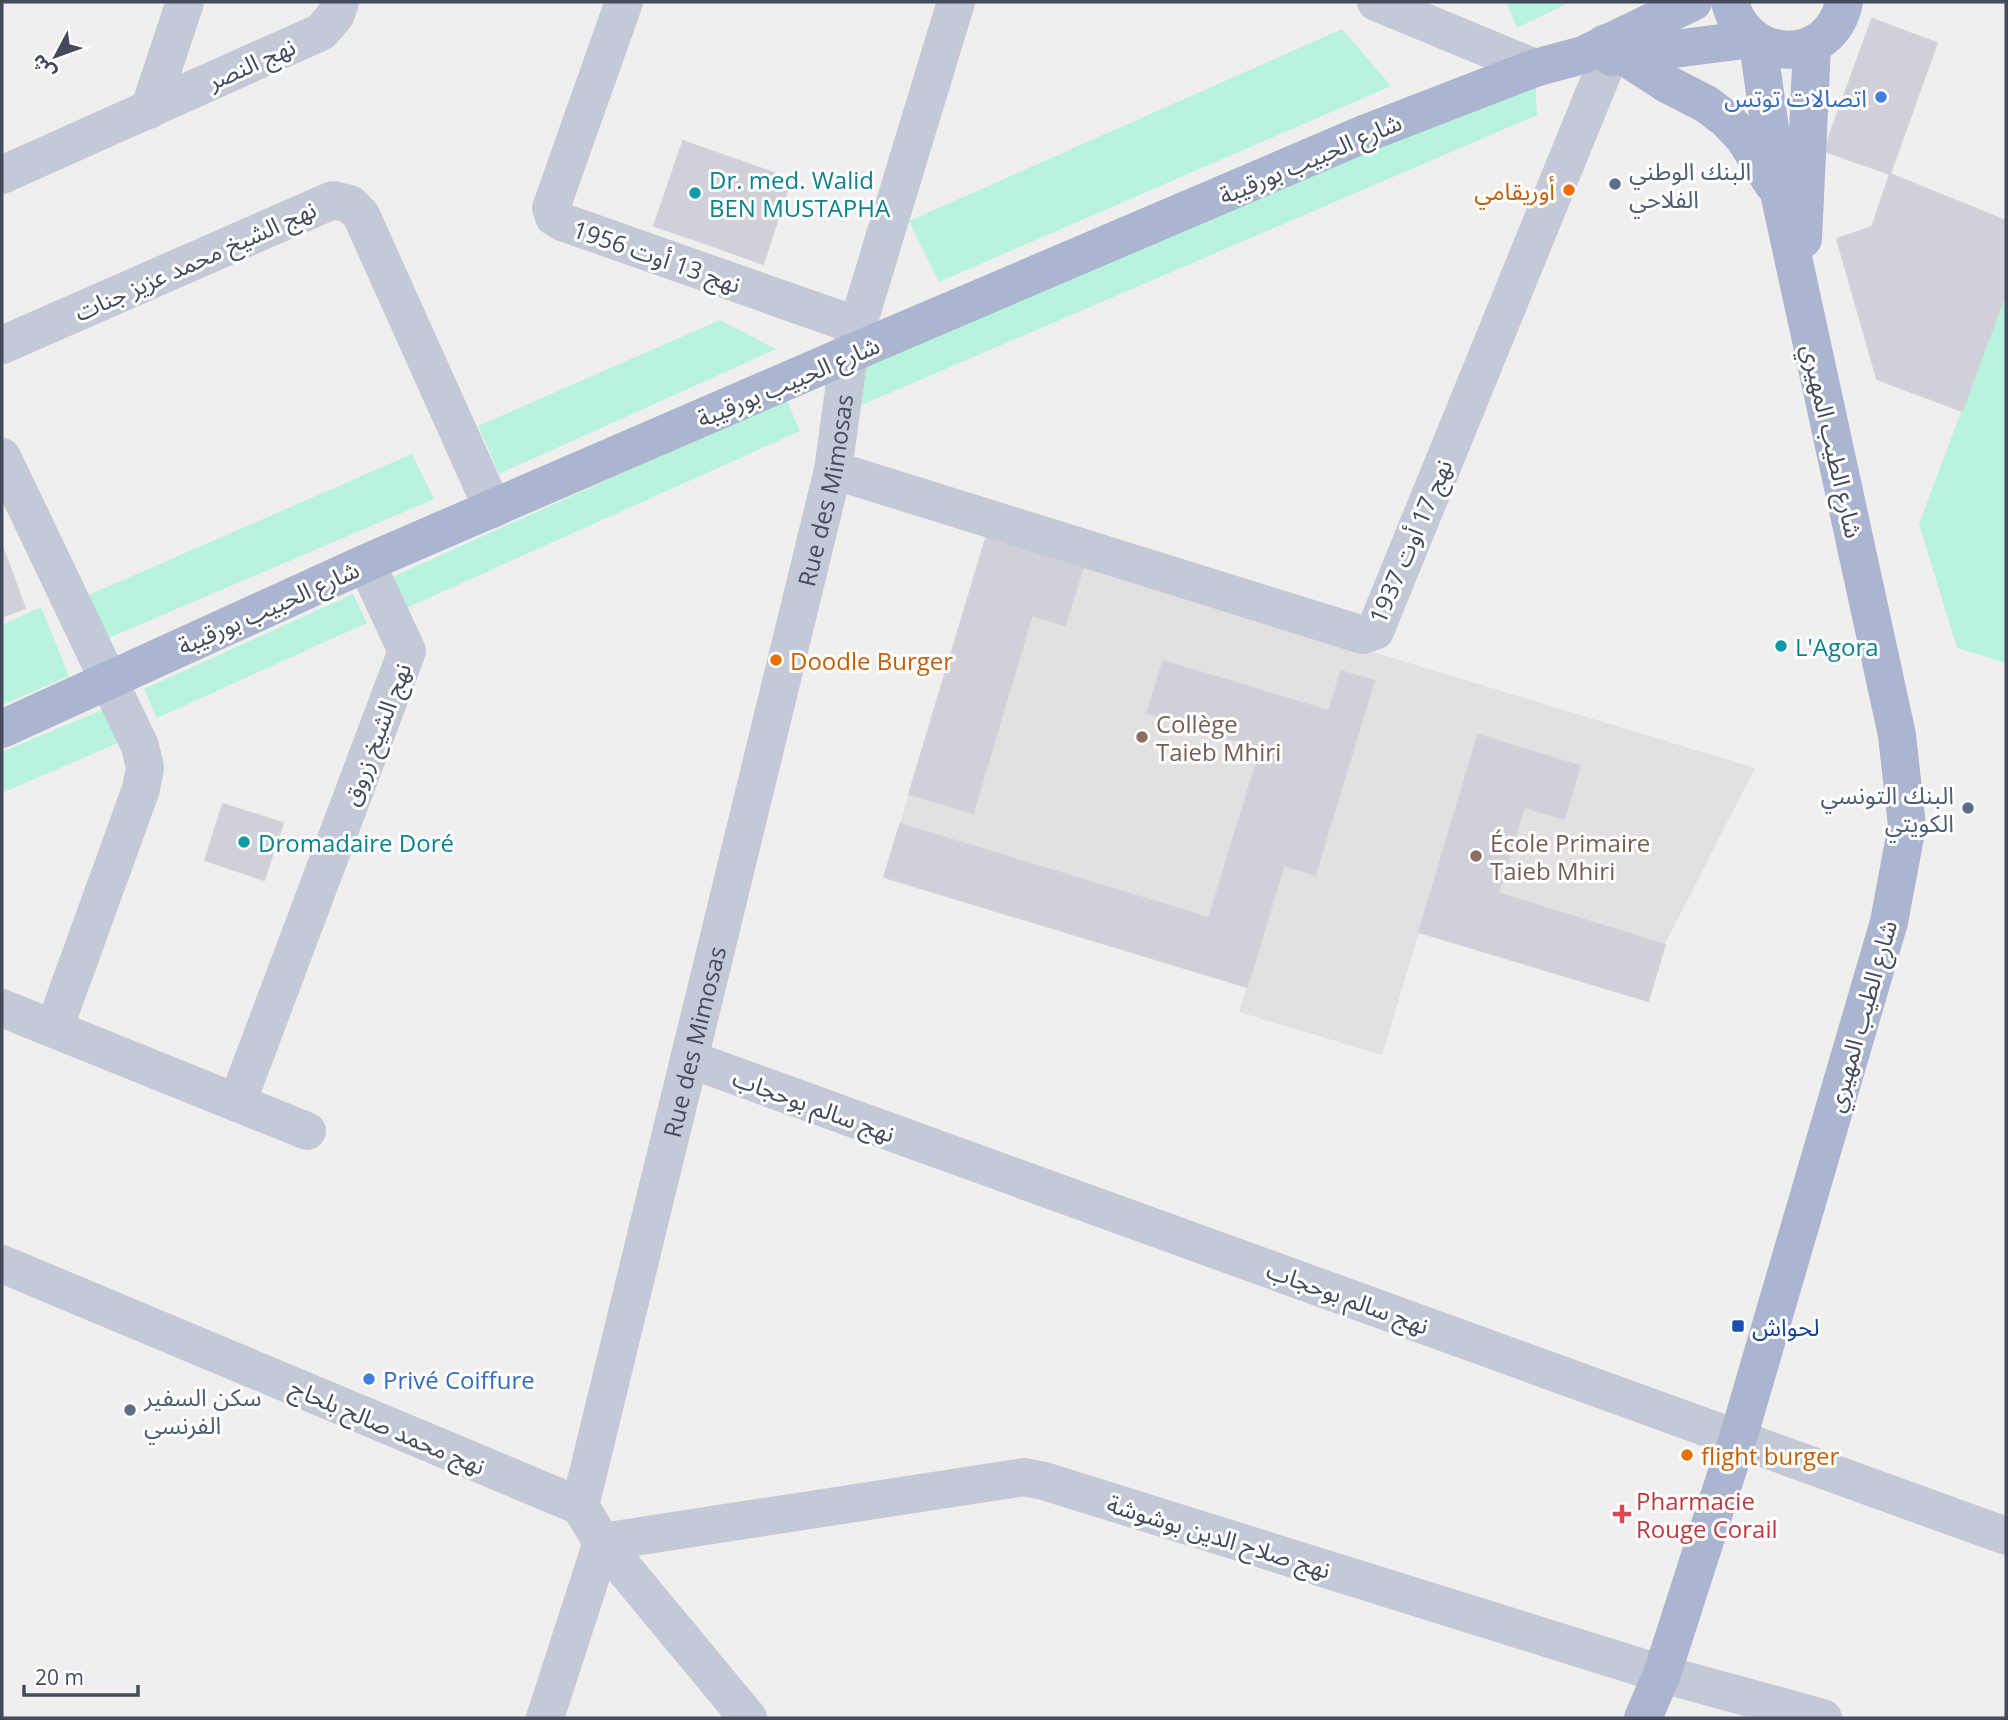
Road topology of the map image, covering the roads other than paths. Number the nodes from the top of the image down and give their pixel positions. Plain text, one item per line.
1 (185, 2) edge
2 (340, 2) edge
3 (624, 2) edge
4 (956, 2) edge
5 (1376, 2) edge
6 (1693, 2) edge
7 (1730, 2) edge
8 (1844, 2) edge
9 (1755, 41) junction
10 (1812, 45) junction
11 (1606, 53) junction
12 (1535, 68) junction
13 (149, 110) junction
14 (2, 175) edge
15 (1779, 193) junction
16 (1801, 297) junction
17 (854, 340) junction
18 (2, 345) edge
19 (2, 457) edge
20 (833, 470) junction
21 (493, 509) junction
22 (366, 563) junction
23 (108, 680) junction
24 (2, 729) edge
25 (2, 1008) edge
26 (54, 1029) junction
27 (689, 1059) junction
28 (237, 1103) junction
29 (307, 1131) dead end
30 (2, 1265) edge
31 (1738, 1438) junction
32 (580, 1506) junction
33 (2006, 1536) edge
34 (602, 1542) junction
35 (1662, 1674) junction
36 (545, 1718) edge
37 (748, 1718) edge
38 (1643, 1718) edge
39 (1823, 1718) edge

1 - 13 street
2 - 13 street, نهج النصر
3 - 17 street, نهج 13 أوت 1956
4 - 17 street, Rue des Mimosas
5 - 12 street
6 - 11 main road
7 - 9 main road
8 - 10 main road
9 - 10 main road
9 - 11 main road
9 - 15 main road, شارع الطيب المهيري
10 - 16 main road, شارع الطيب المهيري
11 - 12 main road, شارع الحبيب بورقيبة
11 - 15 main road
11 - 20 street, نهج 17 أوت 1937
12 - 17 main road, شارع الحبيب بورقيبة
13 - 14 street, نهج النصر
15 - 16 main road, شارع الطيب المهيري
16 - 31 main road, شارع الطيب المهيري
17 - 20 street, Rue des Mimosas
17 - 21 main road, شارع الحبيب بورقيبة
18 - 21 street, نهج الشيخ محمد عزيز جنات
19 - 23 street
20 - 27 street, Rue des Mimosas
21 - 22 main road, شارع الحبيب بورقيبة
22 - 23 main road, شارع الحبيب بورقيبة
22 - 28 street, نهج الشيخ زروق
23 - 24 main road, شارع الحبيب بورقيبة
23 - 26 street
25 - 26 street
26 - 28 street
27 - 31 street, نهج سالم بوحجاب
27 - 32 street, Rue des Mimosas
28 - 29 street
30 - 32 street, نهج محمد صالح بلحاج
31 - 33 street, نهج سالم بوحجاب
31 - 35 main road, شارع الطيب المهيري
32 - 34 street
34 - 35 street, نهج صلاح الدين بوشوشة
34 - 36 street
34 - 37 street
35 - 38 main road, شارع الطيب المهيري
35 - 39 street, نهج صلاح الدين بوشوشة

